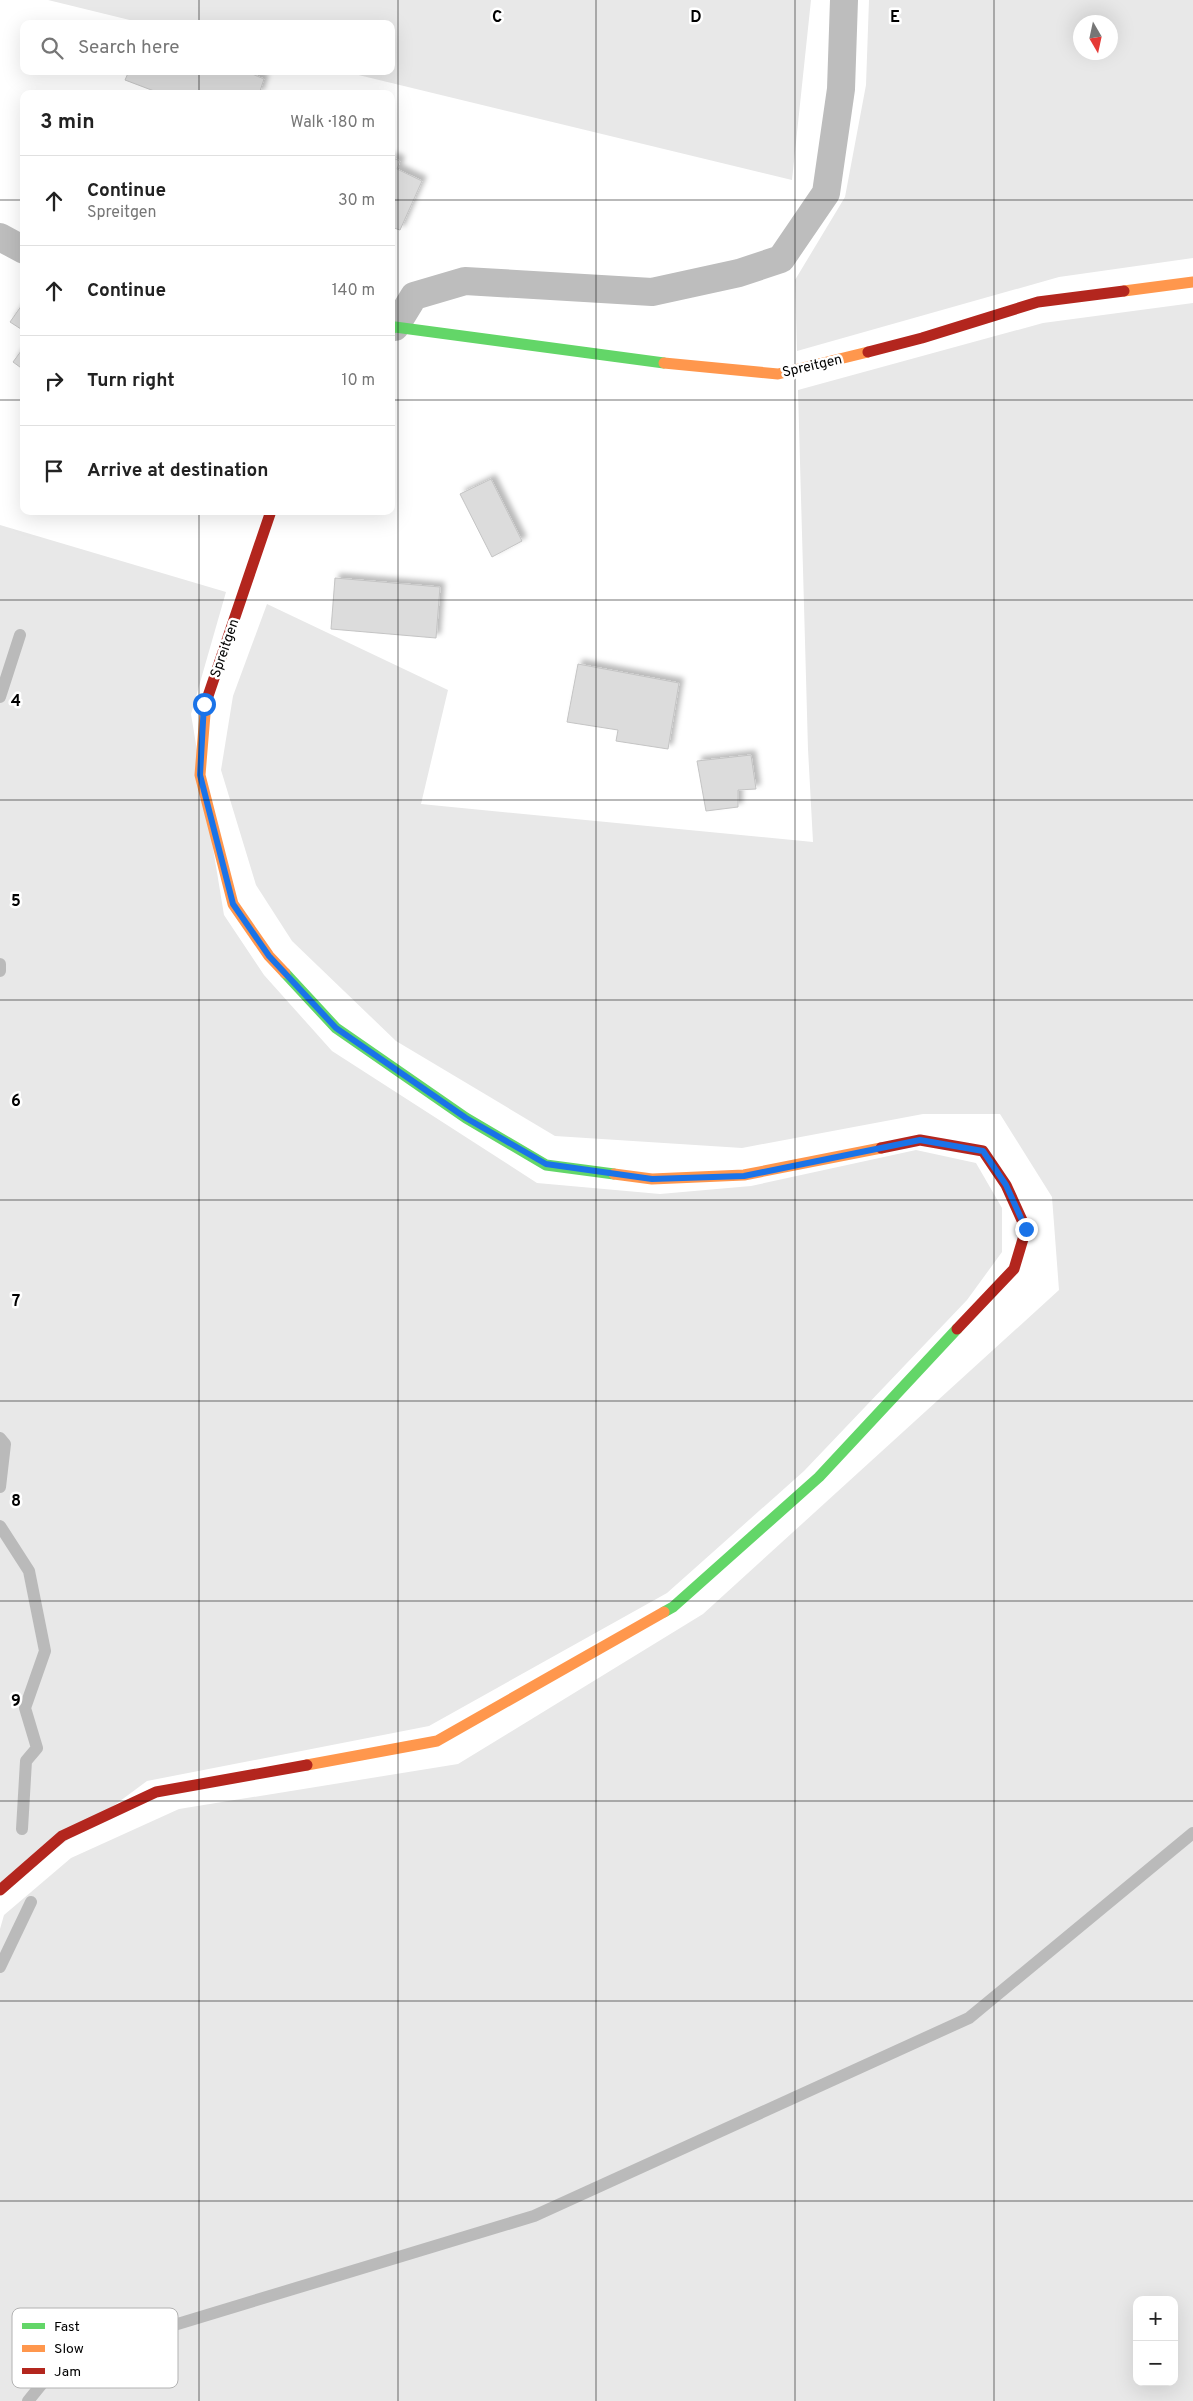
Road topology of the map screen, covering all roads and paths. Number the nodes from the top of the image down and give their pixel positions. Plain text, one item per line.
1 (844, 0) edge
2 (0, 237) edge
3 (20, 248) edge
4 (1193, 282) edge
5 (395, 325) edge
6 (395, 328) edge
7 (270, 515) edge
8 (0, 1890) edge

1 - 5 street, Spreitgen
2 - 3 street
4 - 6 street, Spreitgen
7 - 8 street, Spreitgen

